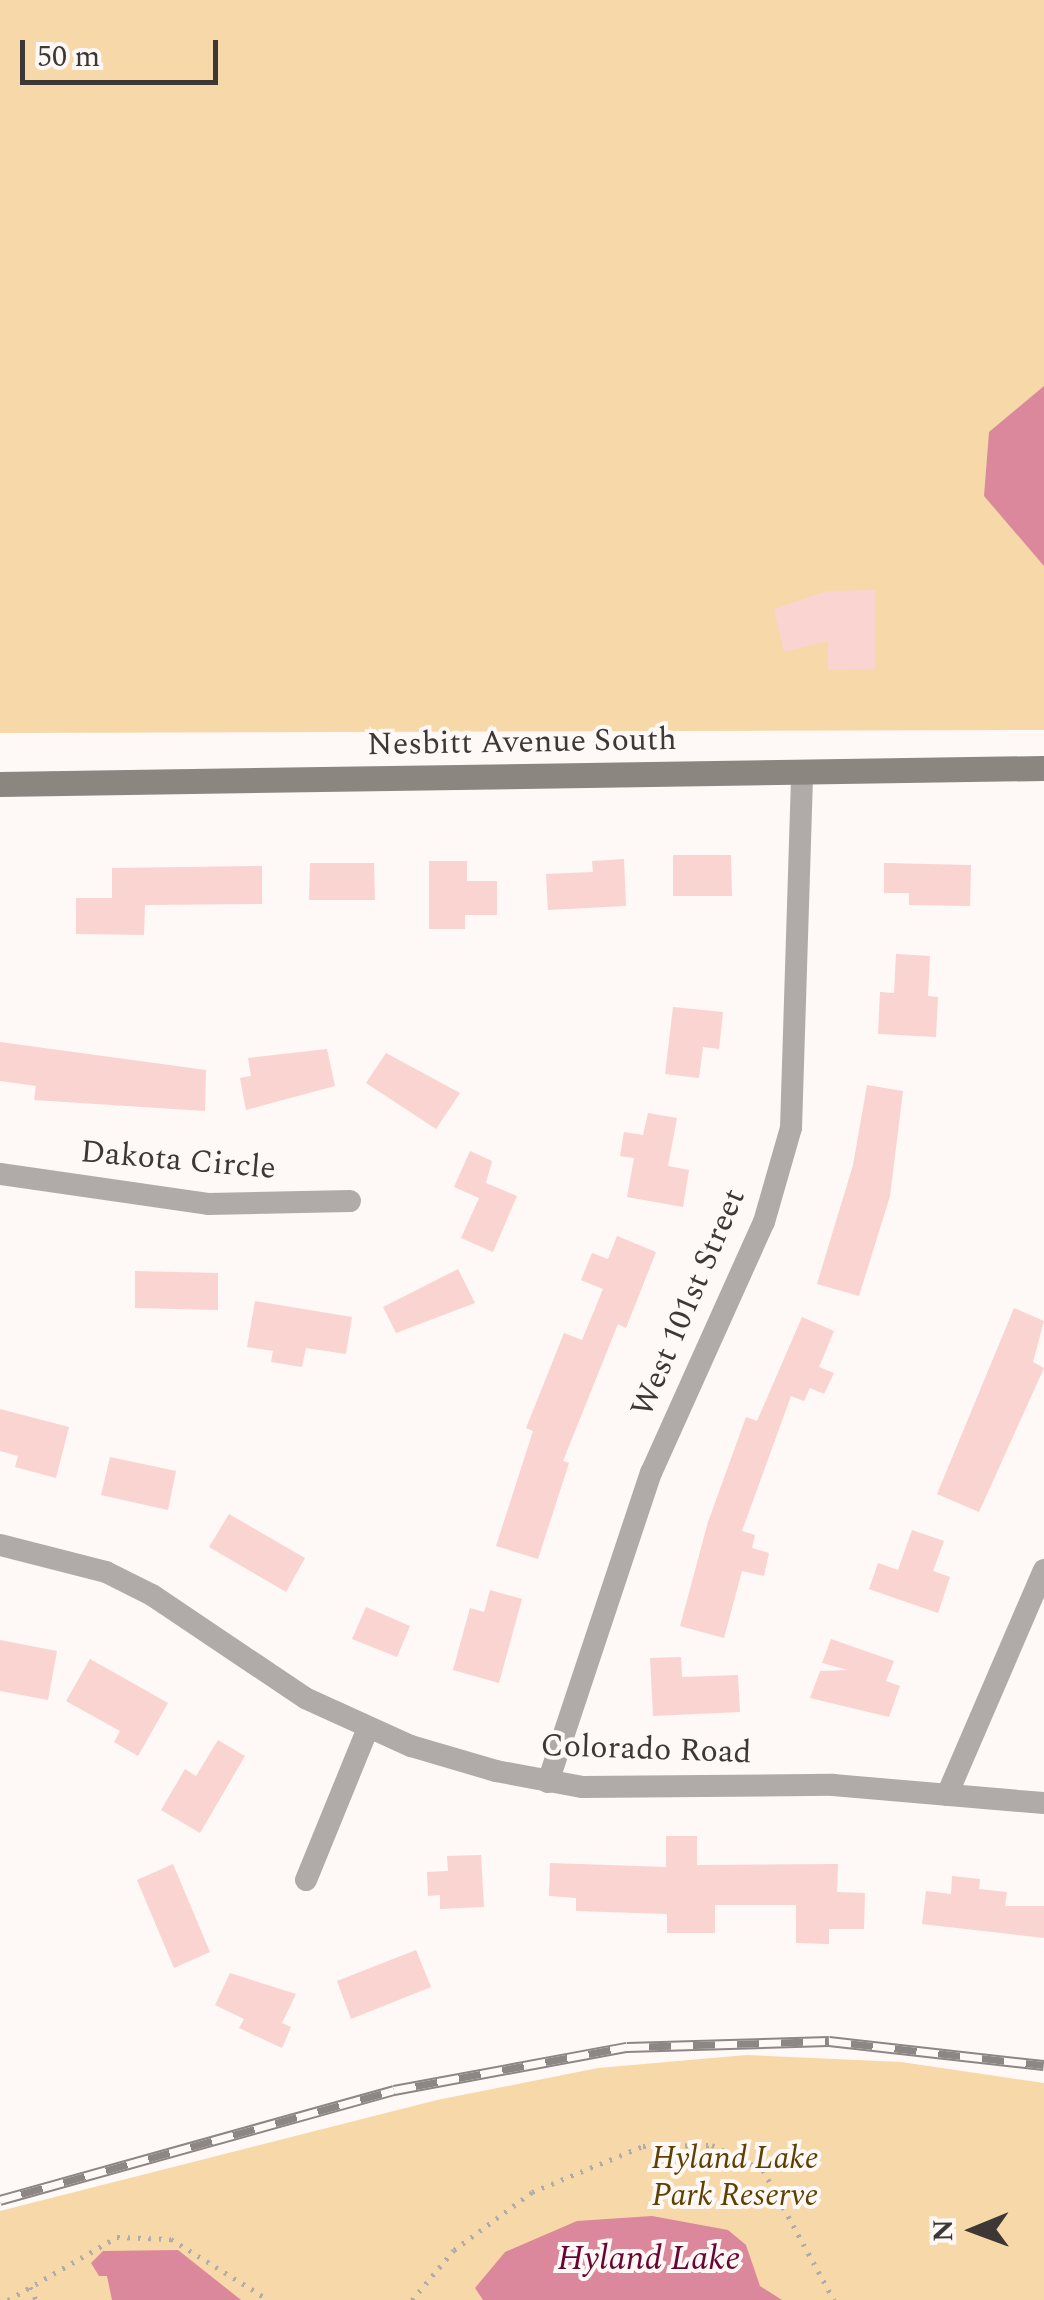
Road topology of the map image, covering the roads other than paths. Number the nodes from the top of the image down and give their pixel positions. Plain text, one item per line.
1 (1044, 768) edge
2 (802, 772) junction
3 (0, 784) edge
4 (0, 1174) edge
5 (350, 1201) dead end
6 (0, 1545) edge
7 (1044, 1570) edge
8 (368, 1728) junction
9 (548, 1782) junction
10 (947, 1795) junction
11 (1044, 1803) edge
12 (306, 1880) dead end

1 - 2 street, Nesbitt Avenue South
2 - 3 street, Nesbitt Avenue South
2 - 9 street, West 101st Street
4 - 5 street, Dakota Circle
6 - 8 street, Colorado Road
7 - 10 street
8 - 9 street, Colorado Road
8 - 12 street
9 - 10 street, Colorado Road
10 - 11 street, Colorado Road

